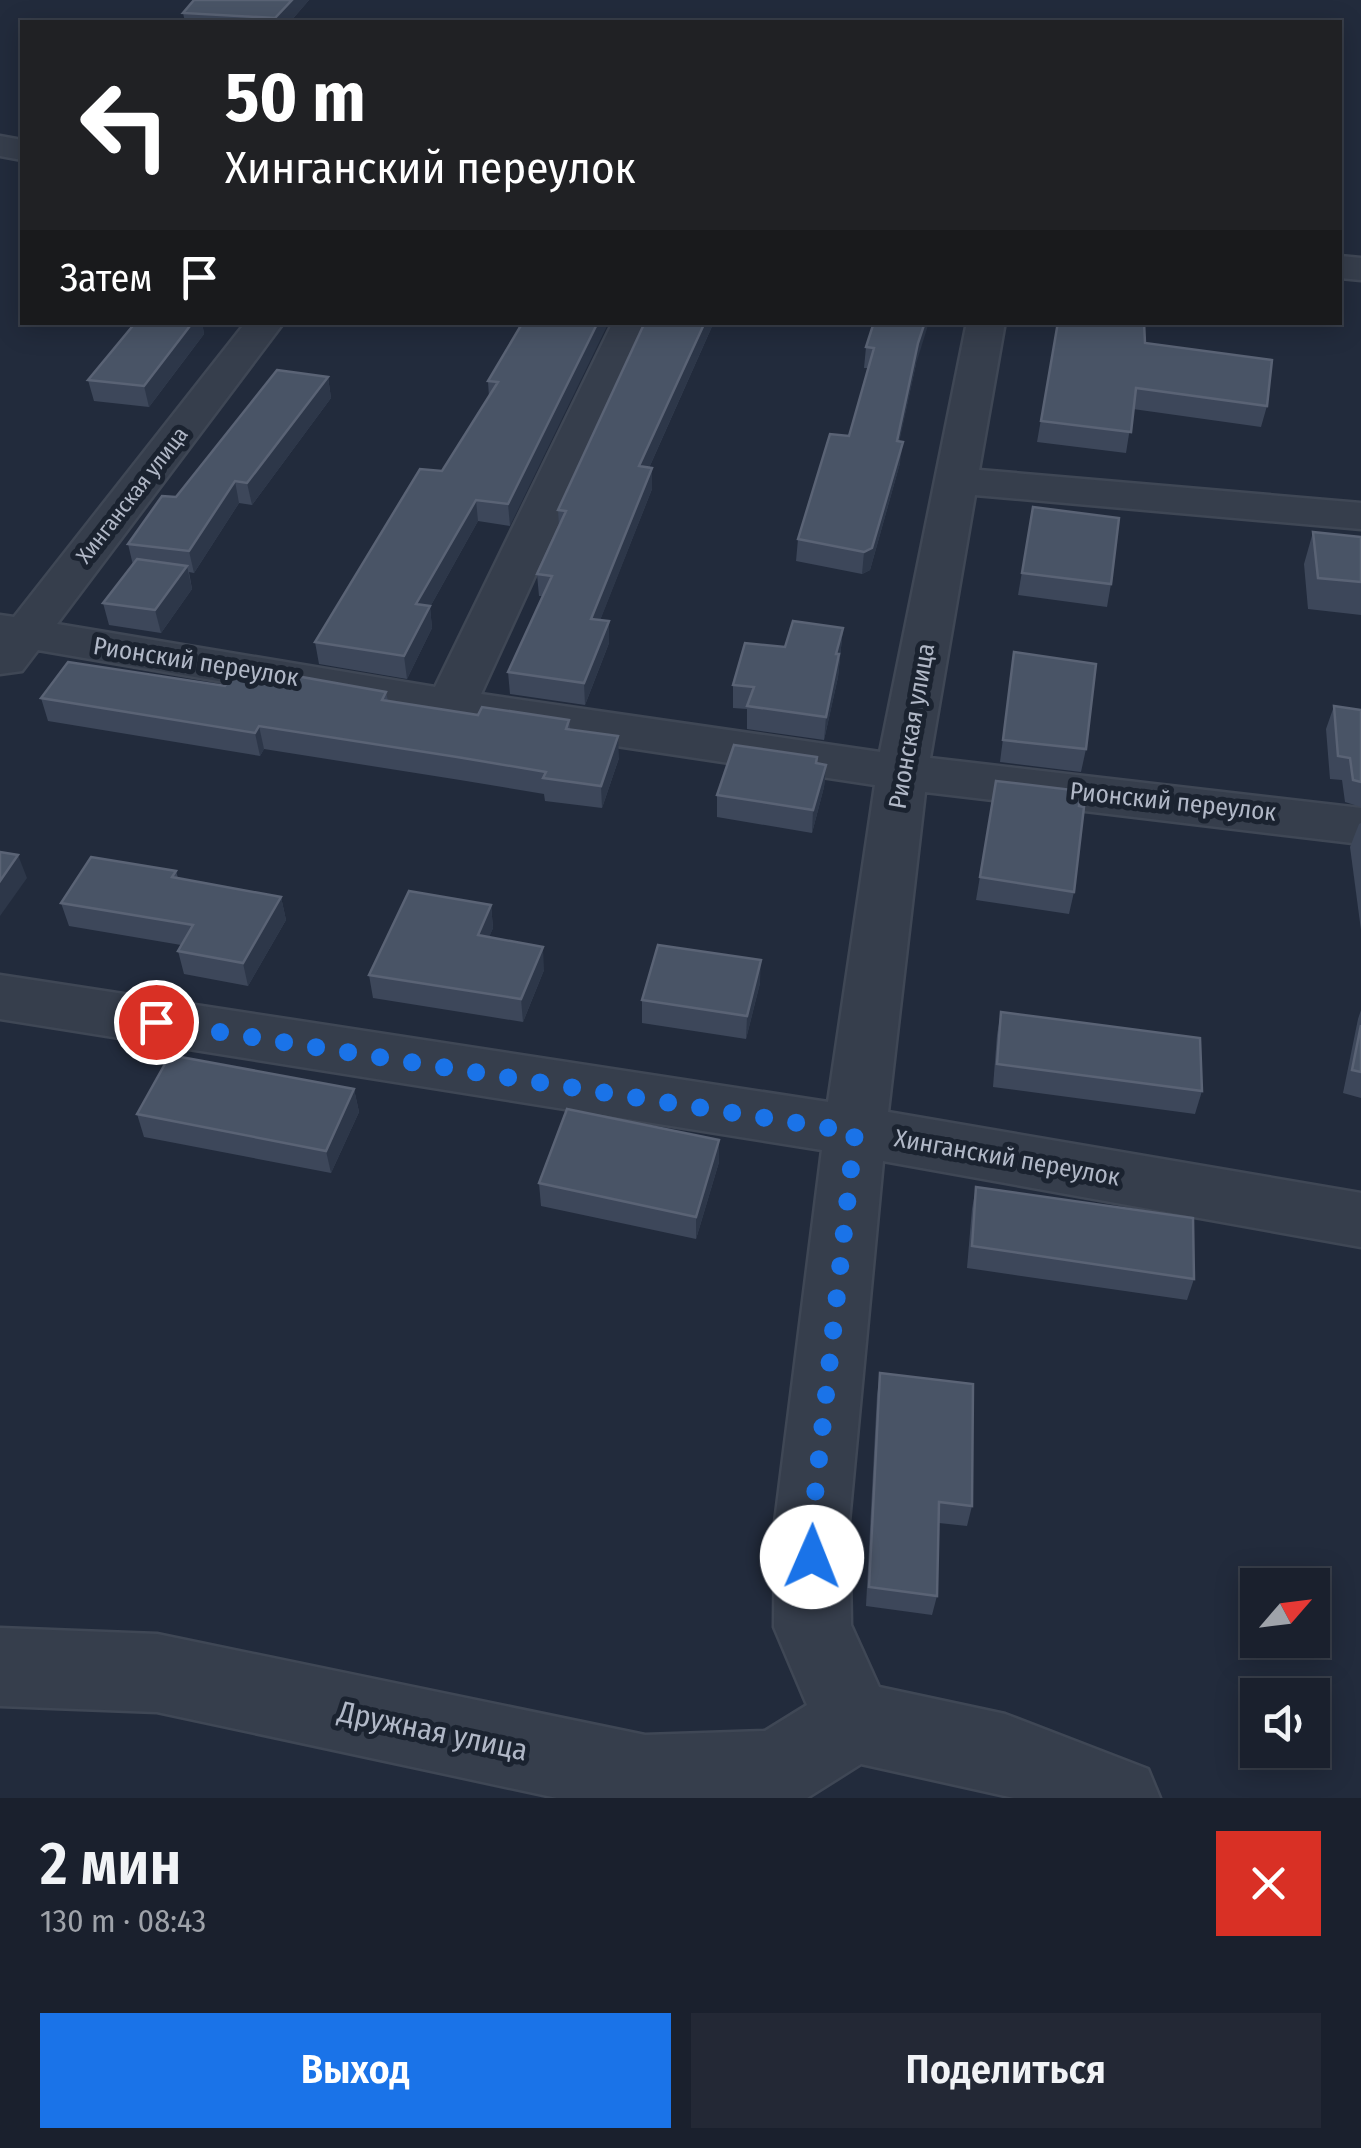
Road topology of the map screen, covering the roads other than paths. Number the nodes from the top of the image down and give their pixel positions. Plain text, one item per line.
1 (264, 325) edge
2 (631, 325) edge
3 (985, 325) edge
4 (955, 482) junction
5 (1361, 516) edge
6 (8, 644) edge
7 (450, 705) junction
8 (902, 772) junction
9 (1361, 826) edge
10 (0, 998) edge
11 (855, 1132) junction
12 (1361, 1220) edge
13 (0, 1667) edge
14 (854, 1722) junction
15 (1119, 1798) edge

1 - 6 street, Хинганская улица
2 - 7 street
3 - 4 street, Рионская улица
4 - 5 street
4 - 8 street, Рионская улица
6 - 7 street, Рионский переулок
7 - 8 street, Рионский переулок
8 - 9 street, Рионский переулок
8 - 11 street, Рионская улица
10 - 11 street, Хинганский переулок
11 - 12 street, Хинганский переулок
11 - 14 street
13 - 14 street, Дружная улица
14 - 15 street

